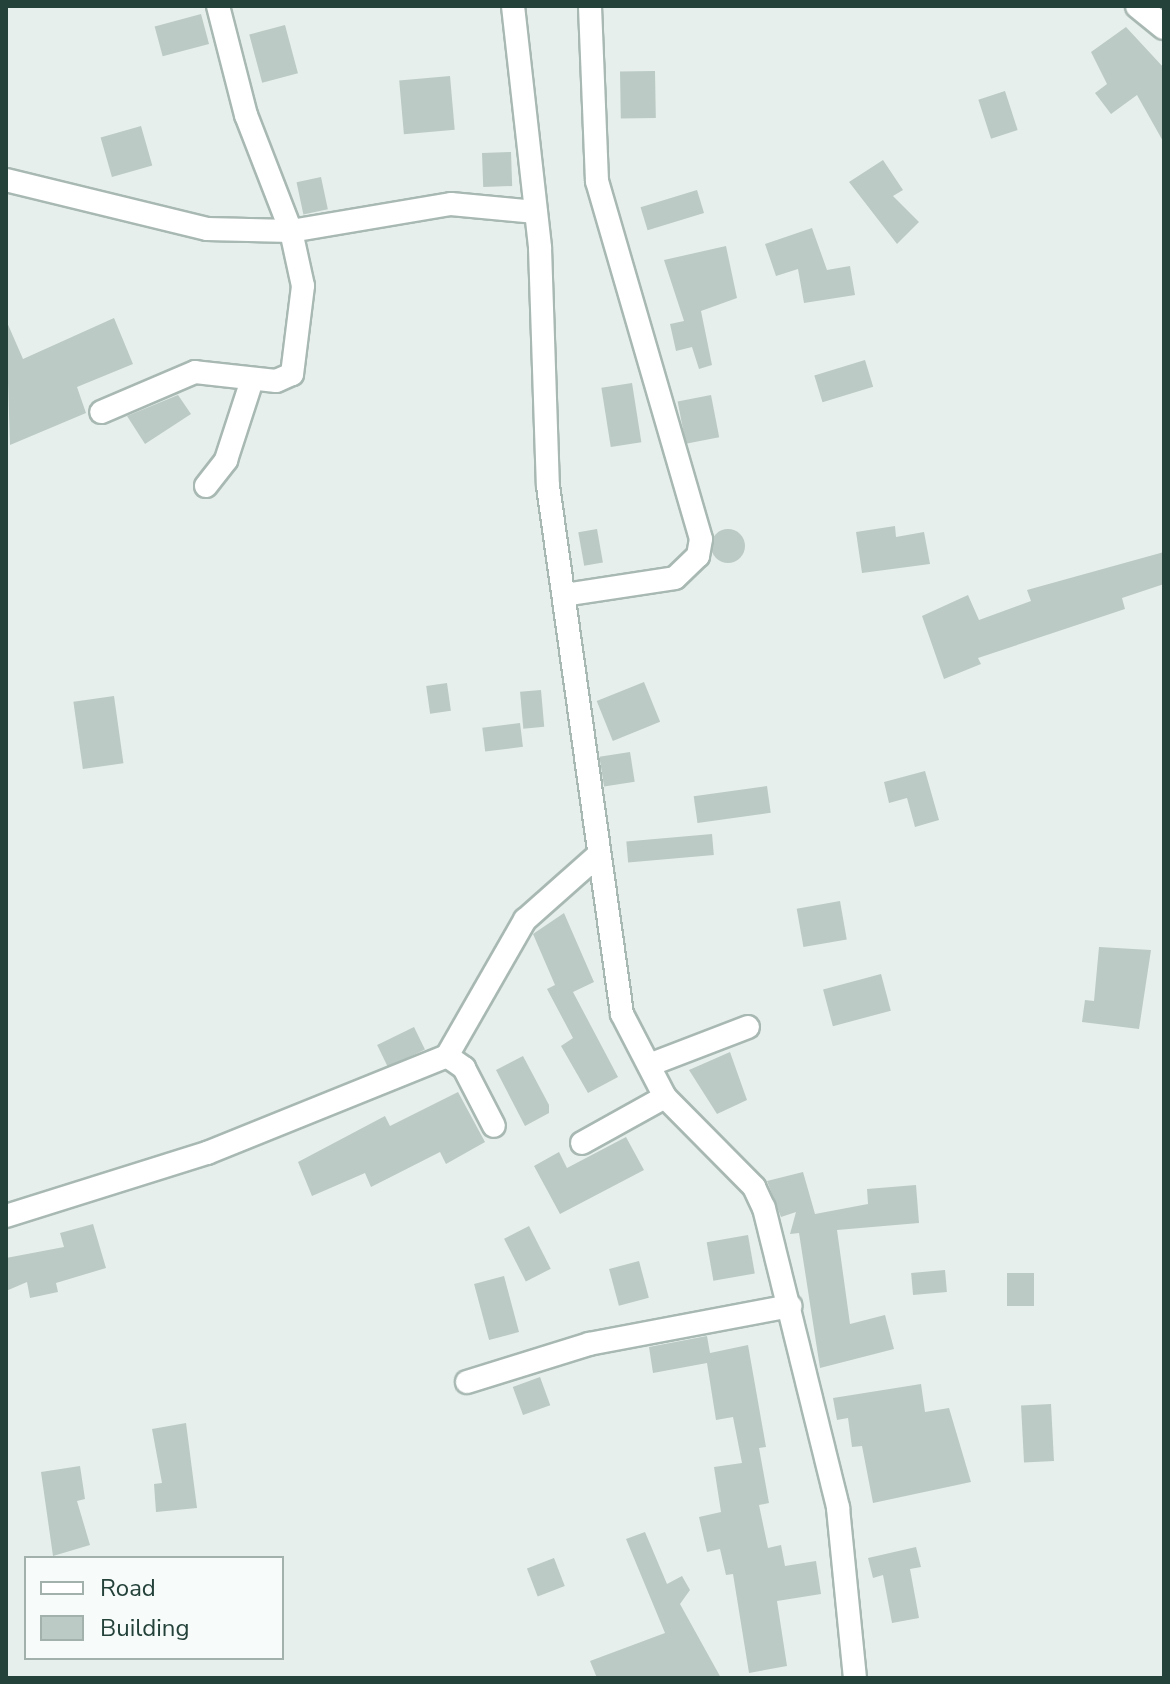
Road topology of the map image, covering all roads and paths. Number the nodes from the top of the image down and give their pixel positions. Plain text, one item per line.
1 (218, 6) edge
2 (513, 6) edge
3 (590, 6) edge
4 (1138, 6) edge
5 (1164, 27) edge
6 (6, 180) edge
7 (536, 212) junction
8 (291, 231) junction
9 (252, 380) junction
10 (101, 412) dead end
11 (206, 486) dead end
12 (564, 595) junction
13 (597, 856) junction
14 (748, 1027) dead end
15 (447, 1056) junction
16 (649, 1065) junction
17 (665, 1097) junction
18 (494, 1126) dead end
19 (582, 1143) dead end
20 (6, 1216) edge
21 (790, 1306) junction
22 (467, 1382) dead end
23 (855, 1678) edge

1 - 8 street
2 - 7 street
3 - 12 street
4 - 5 street
6 - 8 street
7 - 8 street
7 - 12 street
8 - 9 street
9 - 10 street
9 - 11 street
12 - 13 street
13 - 15 street
13 - 16 street
14 - 16 street
15 - 18 street
15 - 20 street
16 - 17 street
17 - 19 street
17 - 21 street
21 - 22 street
21 - 23 street

